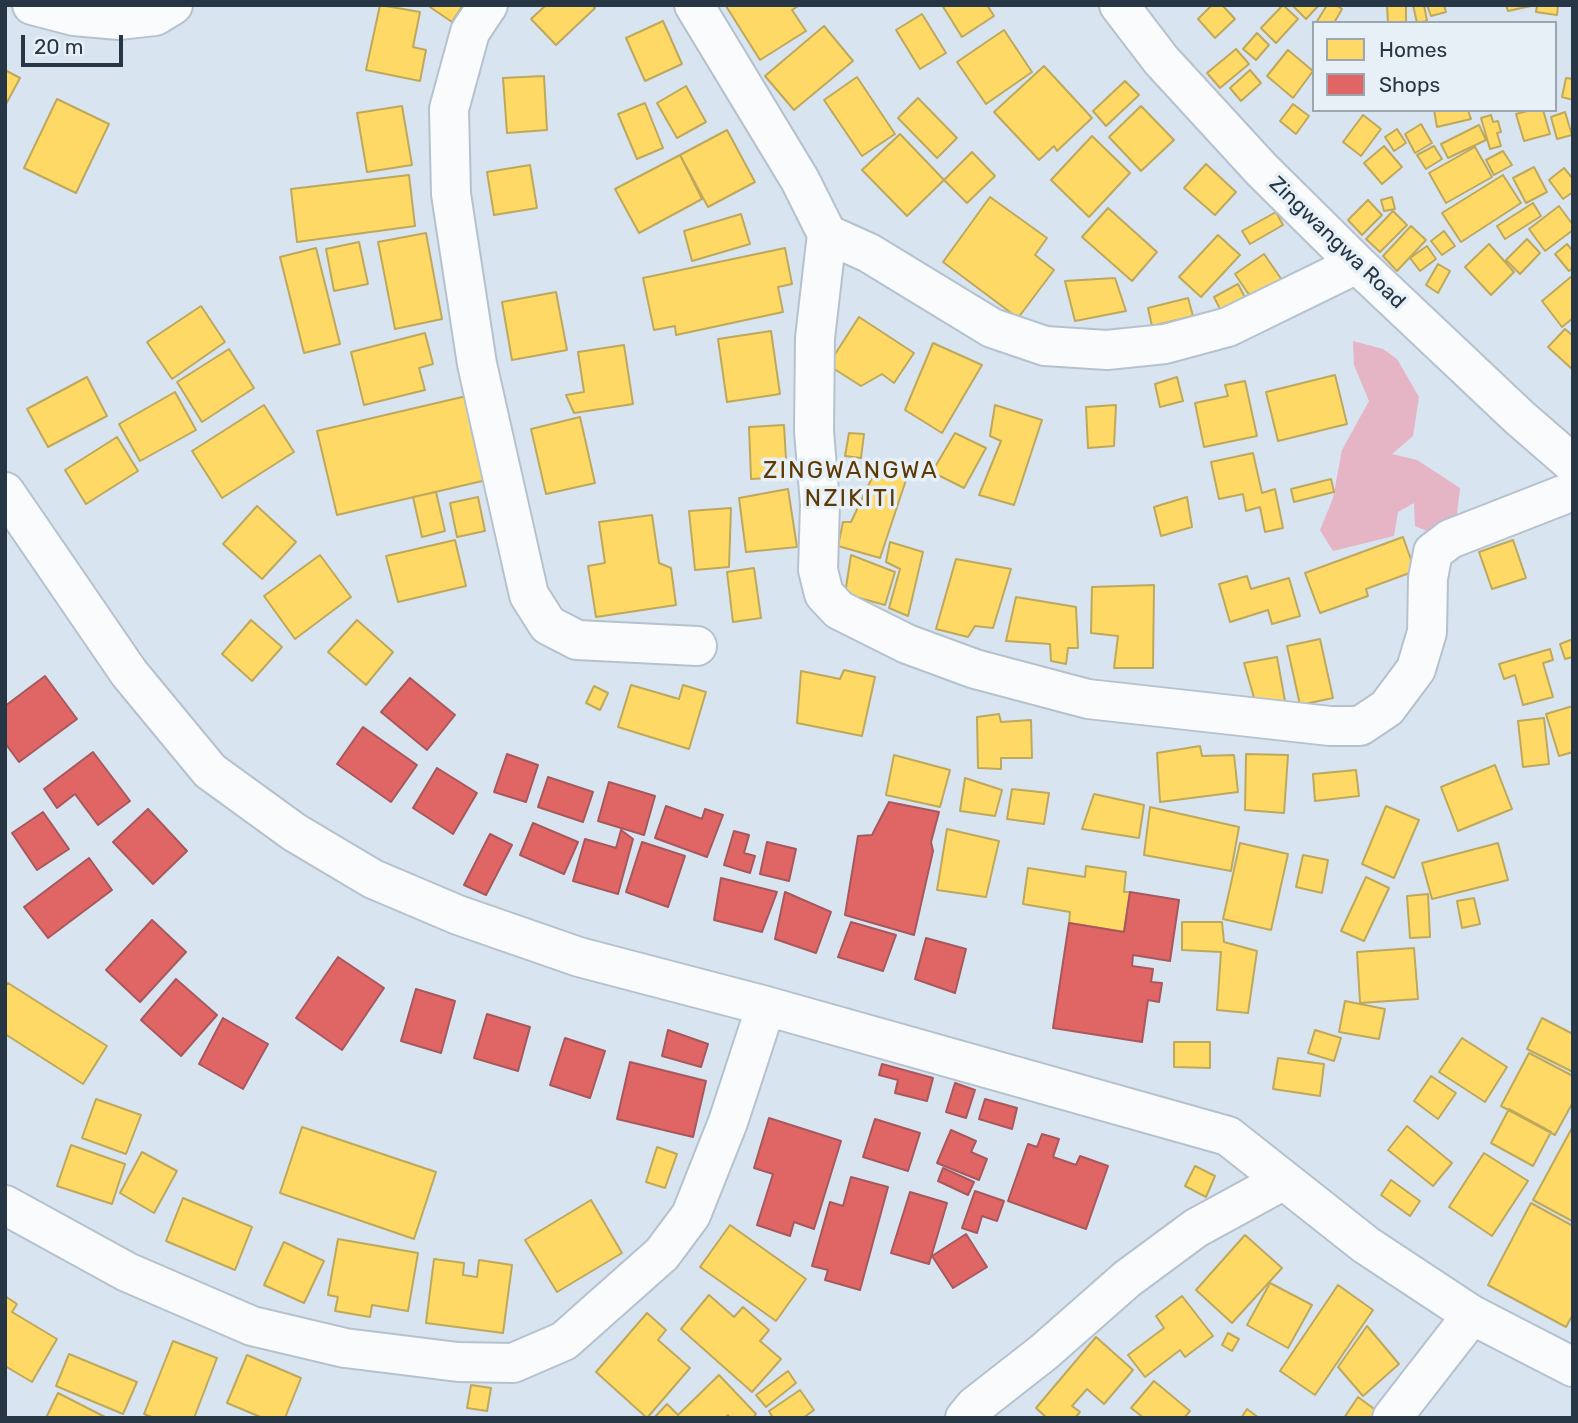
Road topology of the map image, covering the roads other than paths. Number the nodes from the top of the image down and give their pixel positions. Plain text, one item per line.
1 (32, 5) edge
2 (173, 5) edge
3 (488, 5) edge
4 (694, 5) edge
5 (1119, 5) edge
6 (827, 234) junction
7 (1357, 264) junction
8 (1573, 464) edge
9 (1573, 491) edge
10 (5, 492) edge
11 (697, 646) dead end
12 (766, 1006) junction
13 (1284, 1180) junction
14 (5, 1206) edge
15 (1472, 1315) junction
16 (1573, 1367) edge
17 (965, 1418) edge
18 (1392, 1418) edge

1 - 2 street
3 - 11 street
4 - 6 street
5 - 7 street, Zingwangwa Road
6 - 7 street
6 - 9 street
7 - 8 street, Zingwangwa Road
10 - 12 street
12 - 13 street
12 - 14 street
13 - 15 street
13 - 17 street
15 - 16 street
15 - 18 street

